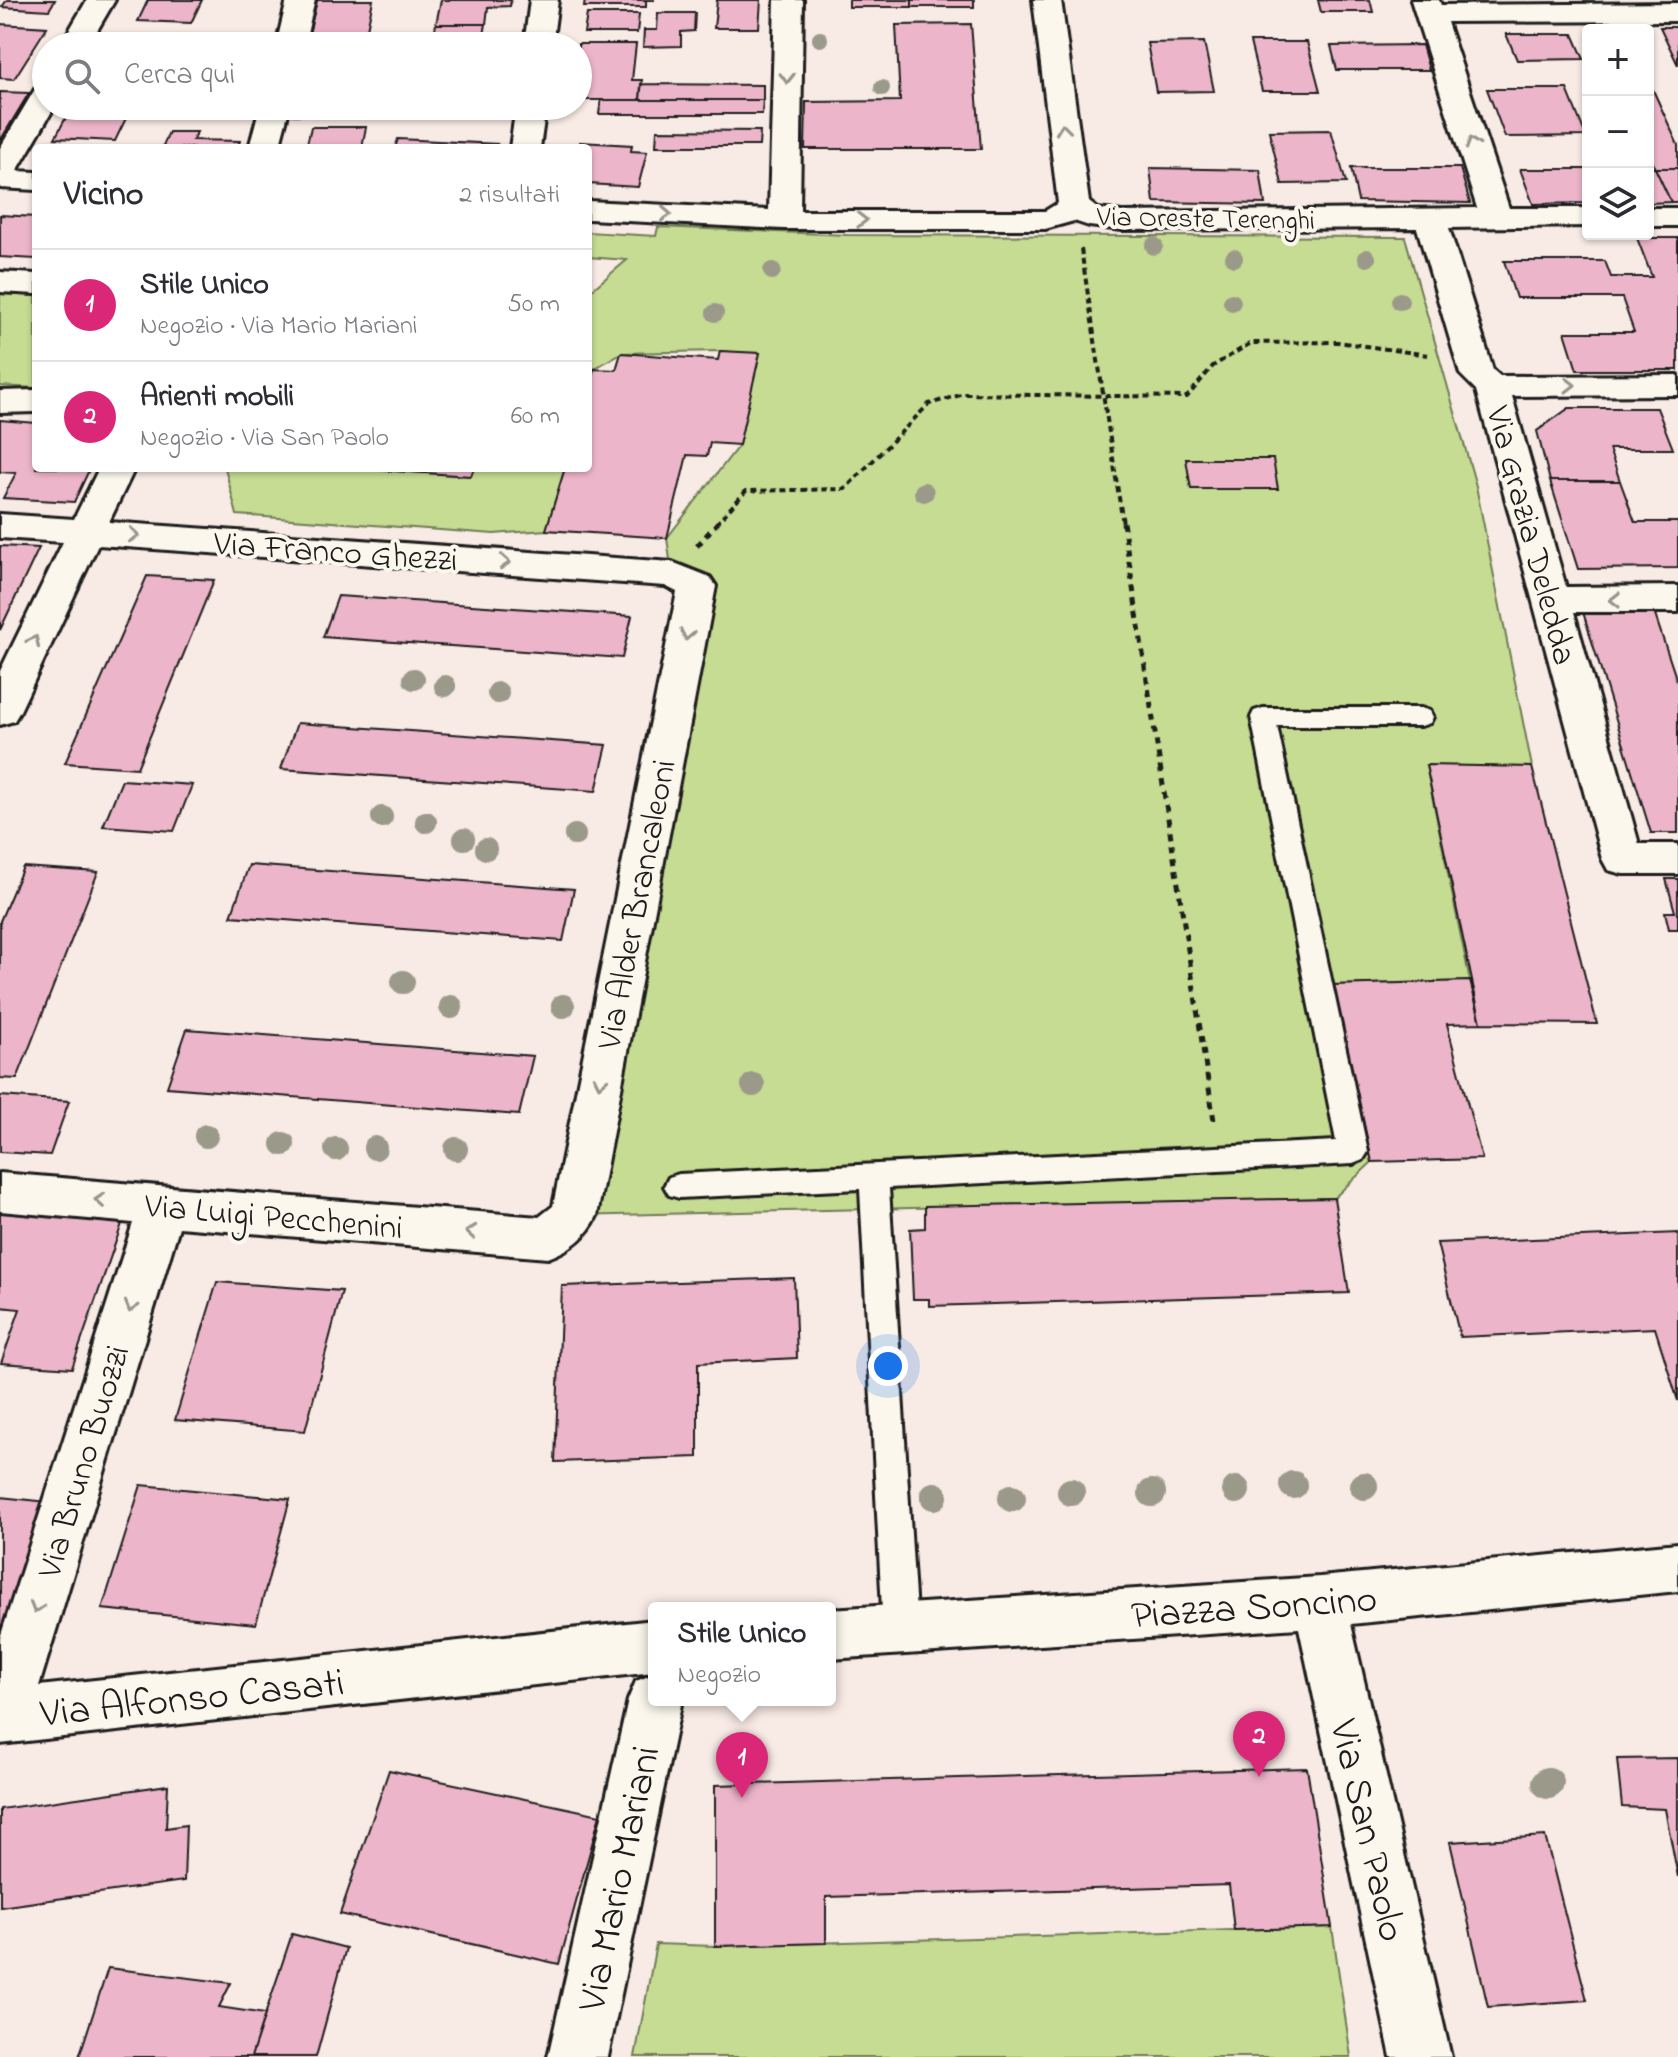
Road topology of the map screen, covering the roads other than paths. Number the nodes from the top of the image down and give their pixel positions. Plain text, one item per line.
1 (101, 0) edge
2 (301, 0) edge
3 (544, 0) edge
4 (789, 0) edge
5 (1047, 0) edge
6 (1428, 7) edge
7 (1678, 12) edge
8 (82, 32) edge
9 (293, 32) edge
10 (540, 32) edge
11 (32, 120) edge
12 (271, 120) edge
13 (529, 120) edge
14 (265, 144) edge
15 (526, 144) edge
16 (0, 176) edge
17 (32, 180) edge
18 (1074, 206) junction
19 (592, 210) edge
20 (1430, 217) junction
21 (1496, 217) junction
22 (1582, 217) edge
23 (1654, 217) edge
24 (1678, 217) edge
25 (784, 220) junction
26 (0, 282) edge
27 (32, 284) edge
28 (1482, 373) junction
29 (1678, 385) edge
30 (32, 401) edge
31 (0, 402) edge
32 (115, 472) edge
33 (0, 526) edge
34 (87, 532) junction
35 (672, 574) joint
36 (1678, 599) edge
37 (1551, 600) junction
38 (0, 711) edge
39 (1421, 717) dead end
40 (1678, 859) edge
41 (874, 1176) junction
42 (679, 1186) dead end
43 (0, 1192) edge
44 (162, 1206) junction
45 (548, 1238) joint
46 (1678, 1567) edge
47 (1320, 1602) junction
48 (900, 1629) junction
49 (836, 1634) edge
50 (648, 1647) edge
51 (654, 1706) edge
52 (1, 1717) edge
53 (578, 2057) edge
54 (1421, 2057) edge

1 - 8 street
2 - 9 street
3 - 10 street
4 -> 25 street
18 -> 5 street
6 - 7 street
21 -> 6 street
11 - 16 street
12 - 14 street
13 - 15 street
16 - 17 street
18 - 20 street, Via Oreste Terenghi
25 -> 18 street, Via Oreste Terenghi
19 -> 25 street, Via Oreste Terenghi
20 - 21 street, Via Oreste Terenghi
20 - 28 street, Via Grazia Deledda
21 - 22 street, Via Oreste Terenghi
23 - 24 street
26 - 27 street
28 -> 29 street
28 - 37 street, Via Grazia Deledda
30 - 31 street
32 - 34 street
33 - 34 street, Via Franco Ghezzi
34 -> 35 street, Via Franco Ghezzi
38 -> 34 street
35 -> 45 street, Via Alder Brancaleoni
36 -> 37 street
37 - 40 street, Via Grazia Deledda
39 - 41 lane
41 - 42 lane
41 - 48 lane
44 -> 43 street, Via Luigi Pecchenini
45 -> 44 street, Via Luigi Pecchenini
44 -> 52 street, Via Bruno Buozzi
46 - 47 street, Piazza Soncino
47 - 48 street, Piazza Soncino
47 - 54 street, Via San Paolo
48 - 49 street, Piazza Soncino
50 - 52 street, Via Alfonso Casati
51 - 53 street, Via Mario Mariani

